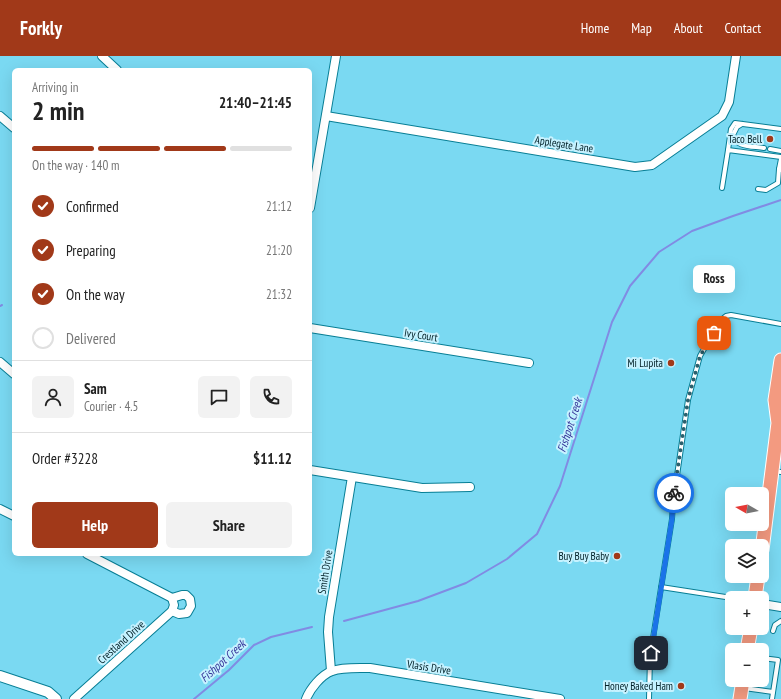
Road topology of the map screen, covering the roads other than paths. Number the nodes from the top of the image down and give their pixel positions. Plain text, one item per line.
1 (102, 56) edge
2 (336, 56) edge
3 (736, 56) edge
4 (115, 68) edge
5 (0, 116) edge
6 (326, 116) junction
7 (742, 123) junction
8 (12, 126) edge
9 (781, 129) edge
10 (764, 148) dead end
11 (770, 149) dead end
12 (728, 150) junction
13 (781, 151) edge
14 (781, 158) edge
15 (780, 170) edge
16 (722, 188) dead end
17 (758, 189) dead end
18 (312, 196) edge
19 (781, 324) edge
20 (312, 328) edge
21 (781, 360) edge
22 (0, 362) edge
23 (529, 363) dead end
24 (12, 372) edge
25 (780, 420) edge
26 (312, 470) edge
27 (777, 472) edge
28 (352, 477) junction
29 (470, 487) dead end
30 (0, 509) edge
31 (12, 515) edge
32 (764, 539) edge
33 (91, 556) edge
34 (661, 587) junction
35 (725, 597) edge
36 (172, 598) junction
37 (769, 605) edge
38 (781, 607) edge
39 (172, 611) junction
40 (781, 621) edge
41 (773, 631) dead end
42 (769, 659) edge
43 (331, 671) junction
44 (0, 676) edge
45 (775, 680) junction
46 (781, 681) edge
47 (742, 689) edge
48 (773, 692) junction
49 (56, 699) edge
50 (74, 699) edge
51 (306, 699) edge
52 (560, 699) edge
53 (649, 699) edge
54 (772, 699) edge

1 - 4 street
2 - 6 street
3 - 6 street, Applegate Lane
5 - 8 street
6 - 18 street
7 - 9 lane
7 - 10 lane
7 - 12 lane
11 - 13 lane
12 - 14 lane
12 - 16 lane
14 - 15 lane
15 - 17 lane
19 - 34 lane
20 - 23 street, Ivy Court
21 - 25 highway
22 - 24 street
25 - 27 highway
26 - 28 street
27 - 32 highway
28 - 29 street
28 - 43 street, Smith Drive
30 - 31 street
33 - 36 street
34 - 35 lane
34 - 53 lane
36 - 39 street
36 - 39 street
37 - 38 street
39 - 50 street, Crestland Drive
40 - 41 lane
42 - 45 lane
43 - 51 street
43 - 52 street, Vlasis Drive
44 - 49 street
45 - 46 lane
45 - 48 lane
47 - 48 lane
48 - 54 lane

